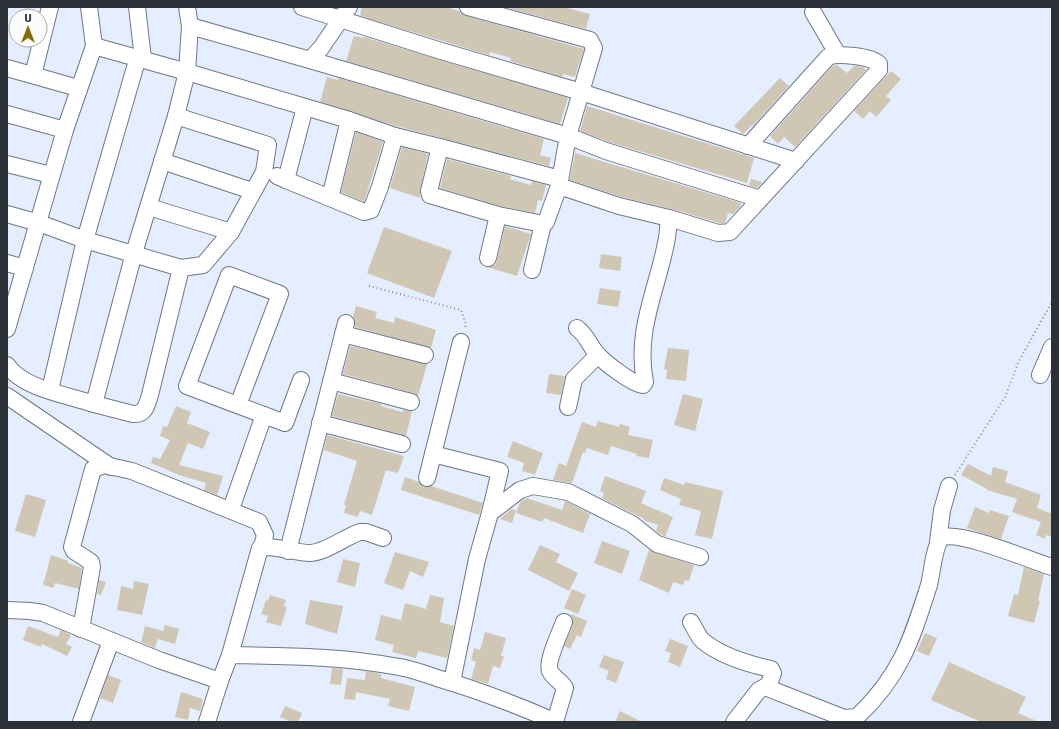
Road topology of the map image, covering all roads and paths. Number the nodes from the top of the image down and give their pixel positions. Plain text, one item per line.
1 (50, 7) edge
2 (89, 7) edge
3 (137, 7) edge
4 (187, 7) edge
5 (302, 7) edge
6 (468, 7) edge
7 (812, 9) edge
8 (345, 14) edge
9 (190, 26) junction
10 (94, 46) junction
11 (838, 55) junction
12 (141, 58) junction
13 (310, 60) junction
14 (7, 68) edge
15 (187, 72) junction
16 (33, 75) junction
17 (78, 88) junction
18 (581, 92) junction
19 (305, 107) junction
20 (7, 114) edge
21 (176, 116) junction
22 (349, 120) junction
23 (65, 130) junction
24 (396, 136) junction
25 (568, 136) junction
26 (748, 146) junction
27 (440, 147) junction
28 (162, 161) junction
29 (796, 161) junction
30 (7, 164) edge
31 (264, 172) junction
32 (51, 175) junction
33 (286, 180) junction
34 (560, 183) junction
35 (252, 192) junction
36 (330, 198) junction
37 (760, 199) junction
38 (149, 207) junction
39 (7, 214) edge
40 (498, 215) junction
41 (669, 218) junction
42 (38, 223) junction
43 (543, 224) junction
44 (231, 232) junction
45 (85, 240) junction
46 (134, 253) junction
47 (488, 258) dead end
48 (7, 263) edge
49 (25, 268) junction
50 (181, 268) junction
51 (532, 270) dead end
52 (369, 286) dead end
53 (11, 297) edge
54 (1052, 302) edge
55 (577, 328) dead end
56 (7, 329) edge
57 (461, 342) joint
58 (1052, 346) edge
59 (425, 355) dead end
60 (598, 355) junction
61 (7, 366) edge
62 (1040, 375) dead end
63 (301, 380) dead end
64 (331, 381) junction
65 (50, 390) junction
66 (7, 396) edge
67 (411, 402) dead end
68 (94, 404) junction
69 (238, 405) junction
70 (568, 408) dead end
71 (264, 415) junction
72 (320, 424) junction
73 (402, 444) dead end
74 (433, 454) junction
75 (111, 466) junction
76 (427, 478) dead end
77 (949, 486) joint
78 (231, 509) junction
79 (490, 513) junction
80 (383, 538) dead end
81 (938, 542) junction
82 (262, 547) junction
83 (288, 552) junction
84 (700, 557) dead end
85 (1052, 567) edge
86 (7, 610) edge
87 (564, 622) dead end
88 (691, 622) dead end
89 (81, 629) junction
90 (111, 641) junction
91 (230, 655) junction
92 (220, 680) junction
93 (452, 682) junction
94 (768, 687) junction
95 (860, 719) edge
96 (81, 722) edge
97 (207, 722) edge
98 (555, 722) edge
99 (734, 722) edge

1 - 16 street
2 - 10 street
3 - 12 street
4 - 9 street
5 - 8 street
6 - 18 street
7 - 11 street
8 - 13 street
8 - 18 street
9 - 13 street
9 - 15 street
10 - 12 street
10 - 17 street
11 - 26 street
11 - 29 street
12 - 15 street
12 - 45 street
13 - 25 street
14 - 16 street
15 - 19 street
15 - 21 street
16 - 17 street
17 - 23 street
18 - 25 street
18 - 26 street
19 - 22 street
19 - 33 street
20 - 23 street
21 - 28 street
21 - 31 street
22 - 24 street
22 - 36 street
23 - 32 street
24 - 27 street
24 - 36 street
25 - 34 street
25 - 37 street
26 - 29 street
27 - 34 street
27 - 40 street
28 - 35 street
28 - 38 street
29 - 37 street
30 - 32 street
31 - 33 street
31 - 35 street
32 - 42 street
33 - 36 street
34 - 41 street
34 - 43 street
35 - 44 street
37 - 41 street
38 - 44 street
38 - 46 street
39 - 42 street
40 - 43 street
40 - 47 street
41 - 60 street
42 - 45 street
42 - 49 street
43 - 51 street
44 - 50 street
45 - 46 street
45 - 65 street
46 - 50 street
46 - 68 street
48 - 49 street
49 - 53 street
50 - 68 street
52 - 57 path
53 - 56 street
54 - 77 path
55 - 60 street
57 - 74 street
58 - 62 street
59 - 64 street
60 - 70 street
61 - 65 street
63 - 71 street
64 - 67 street
64 - 72 street
65 - 68 street
66 - 75 street
69 - 69 street
69 - 71 street
71 - 78 street
72 - 73 street
72 - 83 street
74 - 76 street
74 - 79 street
75 - 78 street
75 - 89 street
77 - 81 street
78 - 82 street
79 - 84 street
79 - 93 street
80 - 83 street
81 - 85 street
81 - 95 street
82 - 83 street
82 - 91 street
86 - 89 street
87 - 98 street
88 - 94 street
89 - 90 street
90 - 92 street
90 - 96 street
91 - 92 street
91 - 93 street
92 - 97 street
93 - 98 street
94 - 95 street
94 - 99 street

